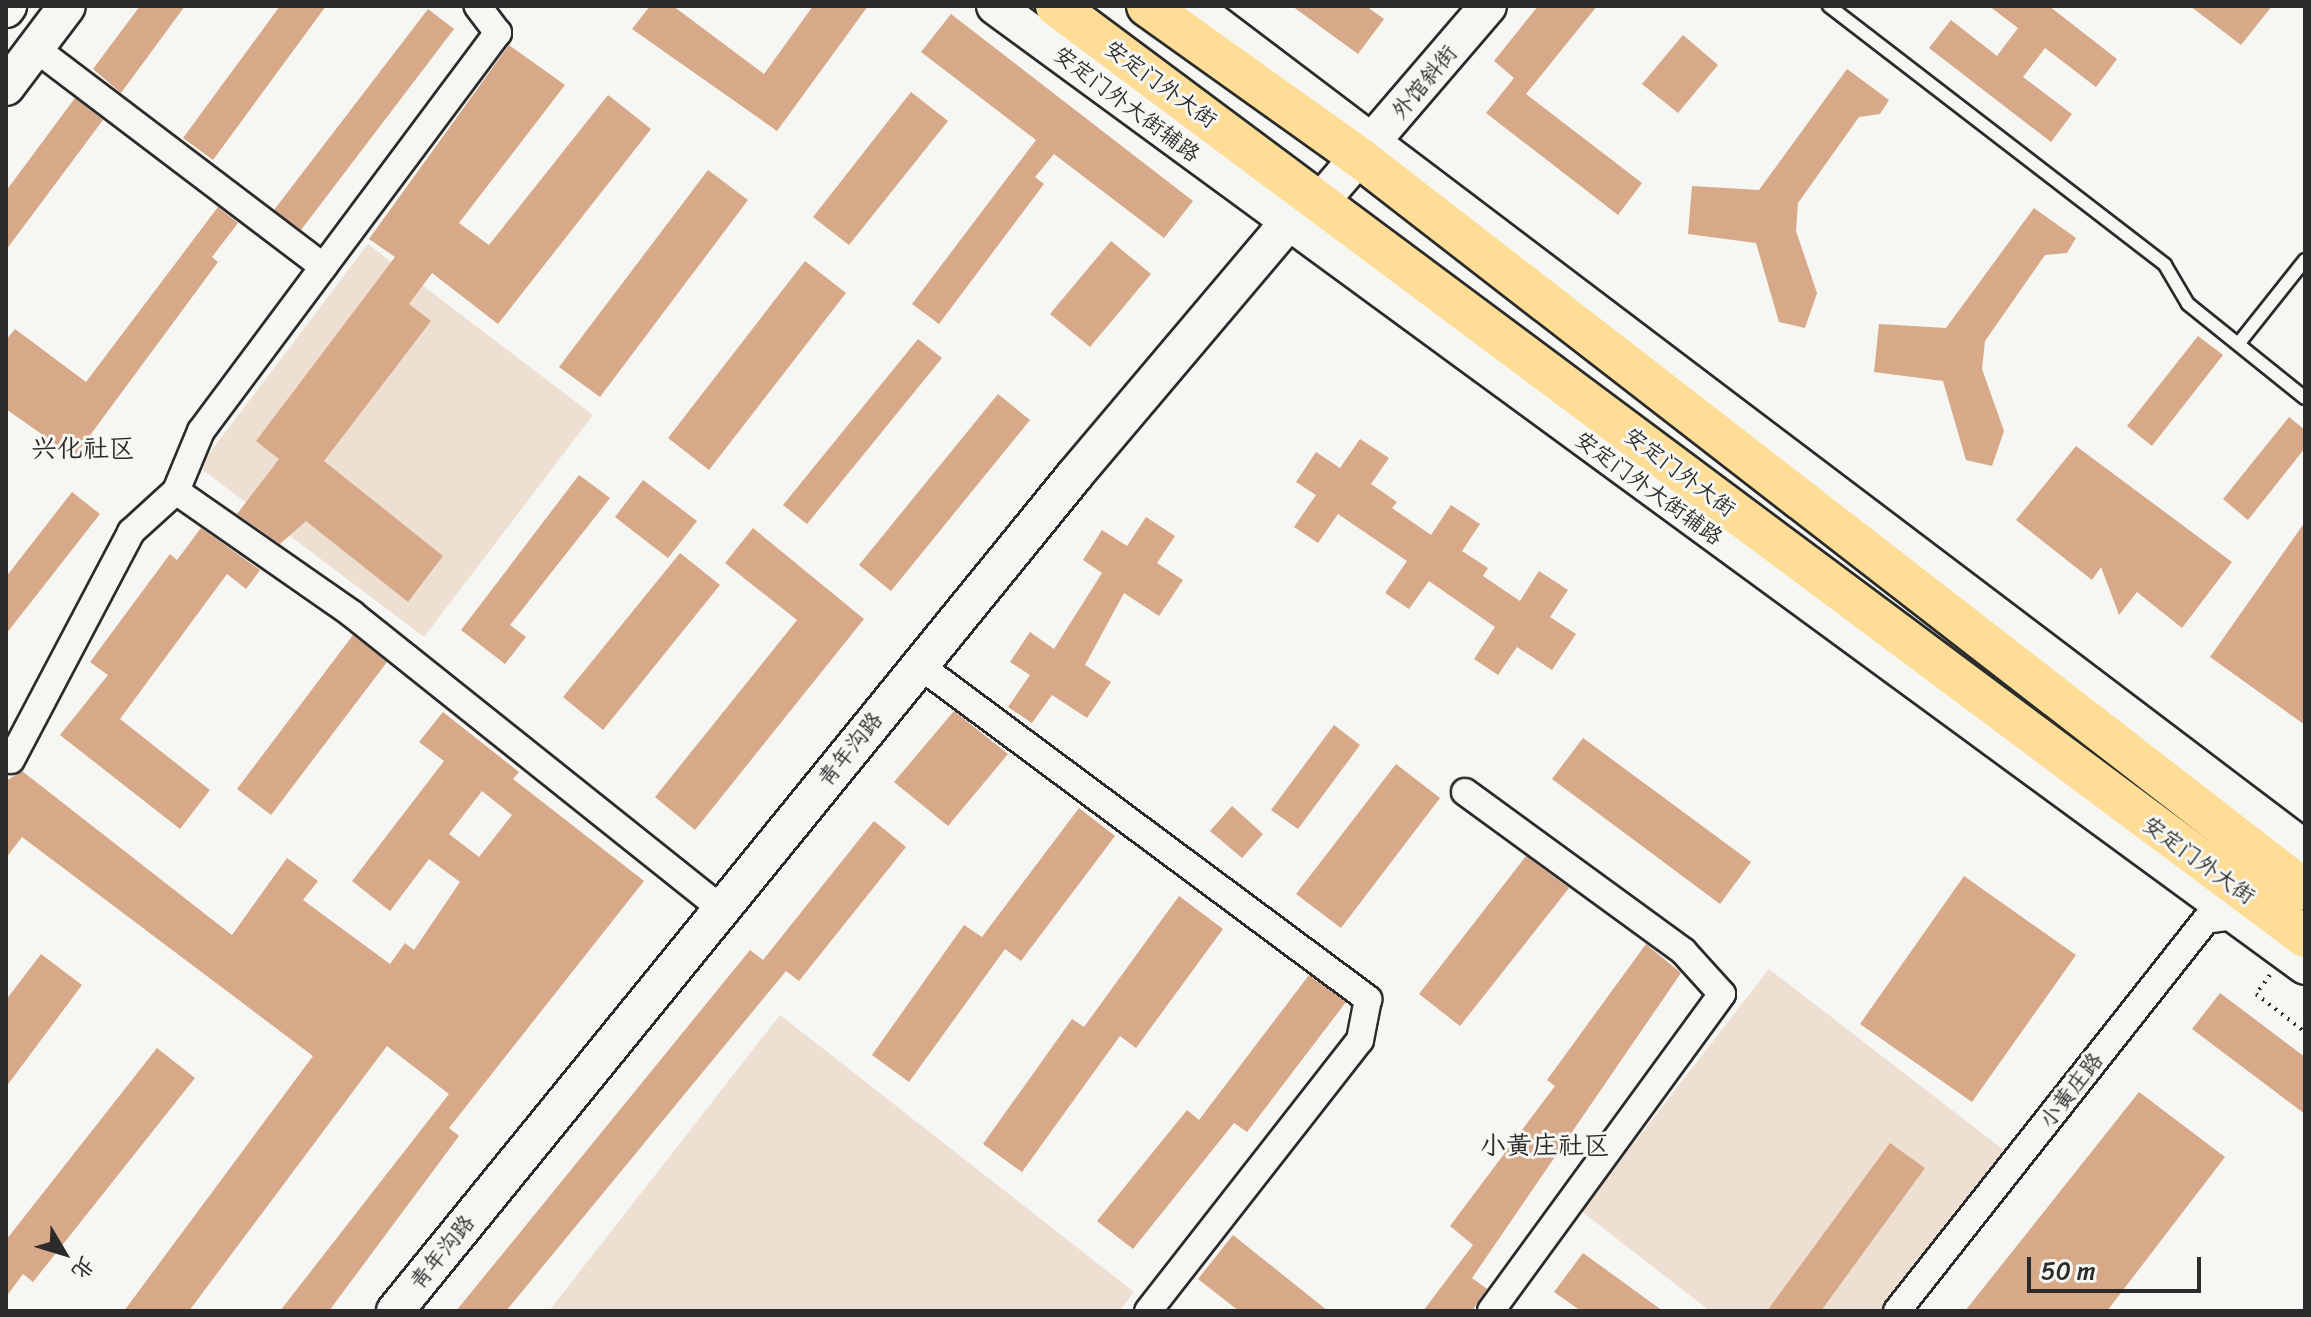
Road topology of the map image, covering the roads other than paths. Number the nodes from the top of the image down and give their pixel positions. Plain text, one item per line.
1 (67, 6) edge
2 (478, 6) edge
3 (995, 6) edge
4 (1056, 6) edge
5 (1147, 6) edge
6 (1192, 6) edge
7 (1488, 6) edge
8 (1829, 6) edge
9 (35, 48) junction
10 (1139, 67) junction
11 (6, 87) edge
12 (1153, 122) junction
13 (1368, 149) junction
14 (1320, 202) junction
15 (1286, 225) junction
16 (2305, 260) edge
17 (323, 267) junction
18 (2239, 343) junction
19 (2305, 398) edge
20 (176, 491) junction
21 (919, 665) junction
22 (11, 760) dead end
23 (1465, 792) dead end
24 (2285, 884) edge
25 (720, 908) junction
26 (2305, 937) edge
27 (2305, 966) edge
28 (395, 1311) edge
29 (1148, 1311) edge
30 (1491, 1311) edge
31 (1897, 1311) edge

1 - 9 street
2 - 17 street
3 - 12 street, 安定门外大街辅路
4 - 10 main road, 安定门外大街
5 - 13 main road, 安定门外大街
6 - 13 street
7 - 13 street, 外馆斜街
8 - 18 lane
9 - 11 street
9 - 17 street
10 - 12 street
10 - 14 main road, 安定门外大街
12 - 15 street, 安定门外大街辅路
13 - 14 street, 外馆斜街
13 - 24 main road, 安定门外大街
14 - 15 street, 青年沟路
14 - 24 main road, 安定门外大街
15 - 21 street, 青年沟路
15 - 24 street, 安定门外大街辅路
16 - 18 lane
17 - 20 street
18 - 19 lane
20 - 22 street
20 - 25 street
21 - 25 street, 青年沟路
21 - 29 street
23 - 30 street
24 - 26 main road, 安定门外大街
24 - 27 street, 安定门外大街辅路
24 - 31 street, 小黄庄路
25 - 28 street, 青年沟路

